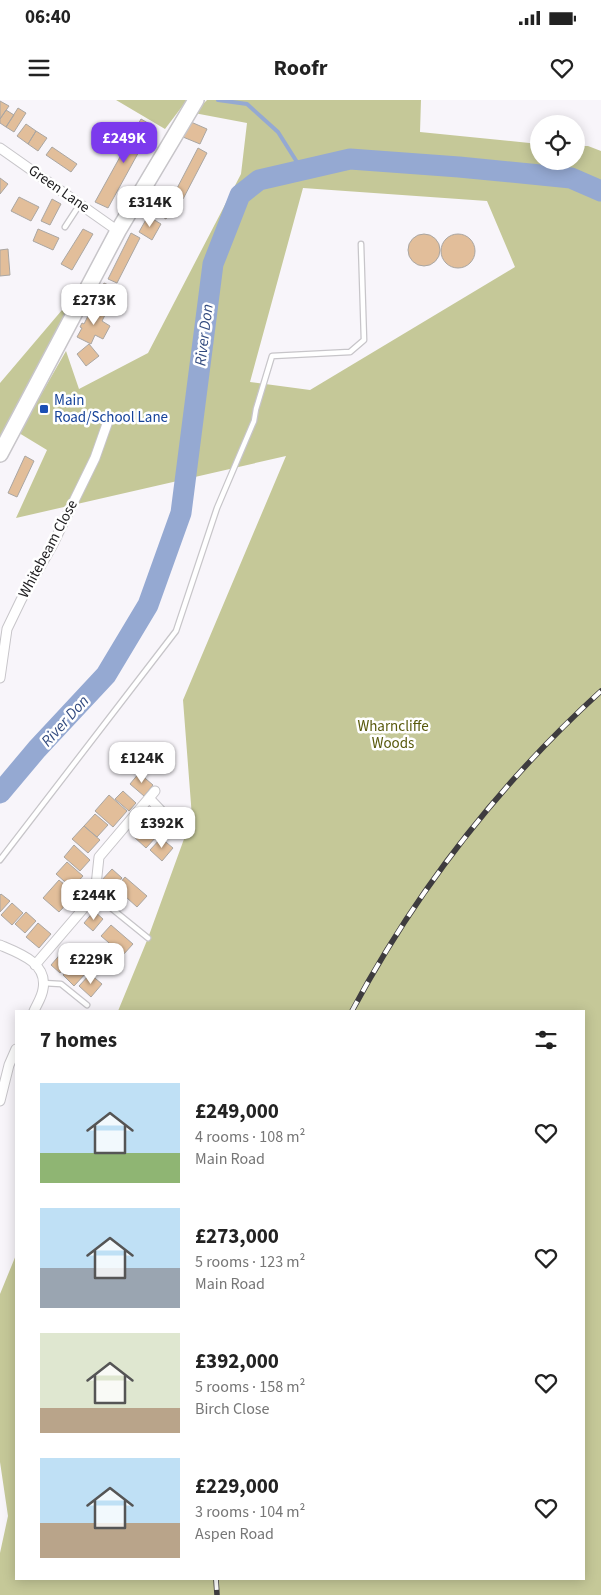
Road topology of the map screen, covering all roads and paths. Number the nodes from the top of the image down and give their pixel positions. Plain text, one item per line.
1 (194, 102) edge
2 (0, 148) edge
3 (80, 204) junction
4 (65, 227) dead end
5 (118, 230) junction
6 (360, 244) dead end
7 (107, 424) dead end
8 (0, 454) edge
9 (0, 678) edge
10 (155, 791) dead end
11 (149, 798) junction
12 (168, 818) dead end
13 (0, 860) edge
14 (95, 896) junction
15 (148, 938) dead end
16 (0, 944) edge
17 (36, 965) junction
18 (43, 983) junction
19 (87, 1005) dead end
20 (34, 1010) edge
21 (15, 1050) edge
22 (4, 1064) edge
23 (0, 1101) edge

1 - 5 main road
2 - 3 street, Green Lane
3 - 4 lane
3 - 5 street, Green Lane
5 - 8 main road
6 - 13 lane
7 - 9 street, Whitebeam Close
10 - 11 street
11 - 12 street
11 - 14 street
14 - 15 lane
14 - 17 street
16 - 17 street
17 - 18 street
18 - 19 lane
18 - 20 street
21 - 22 street
22 - 23 street

